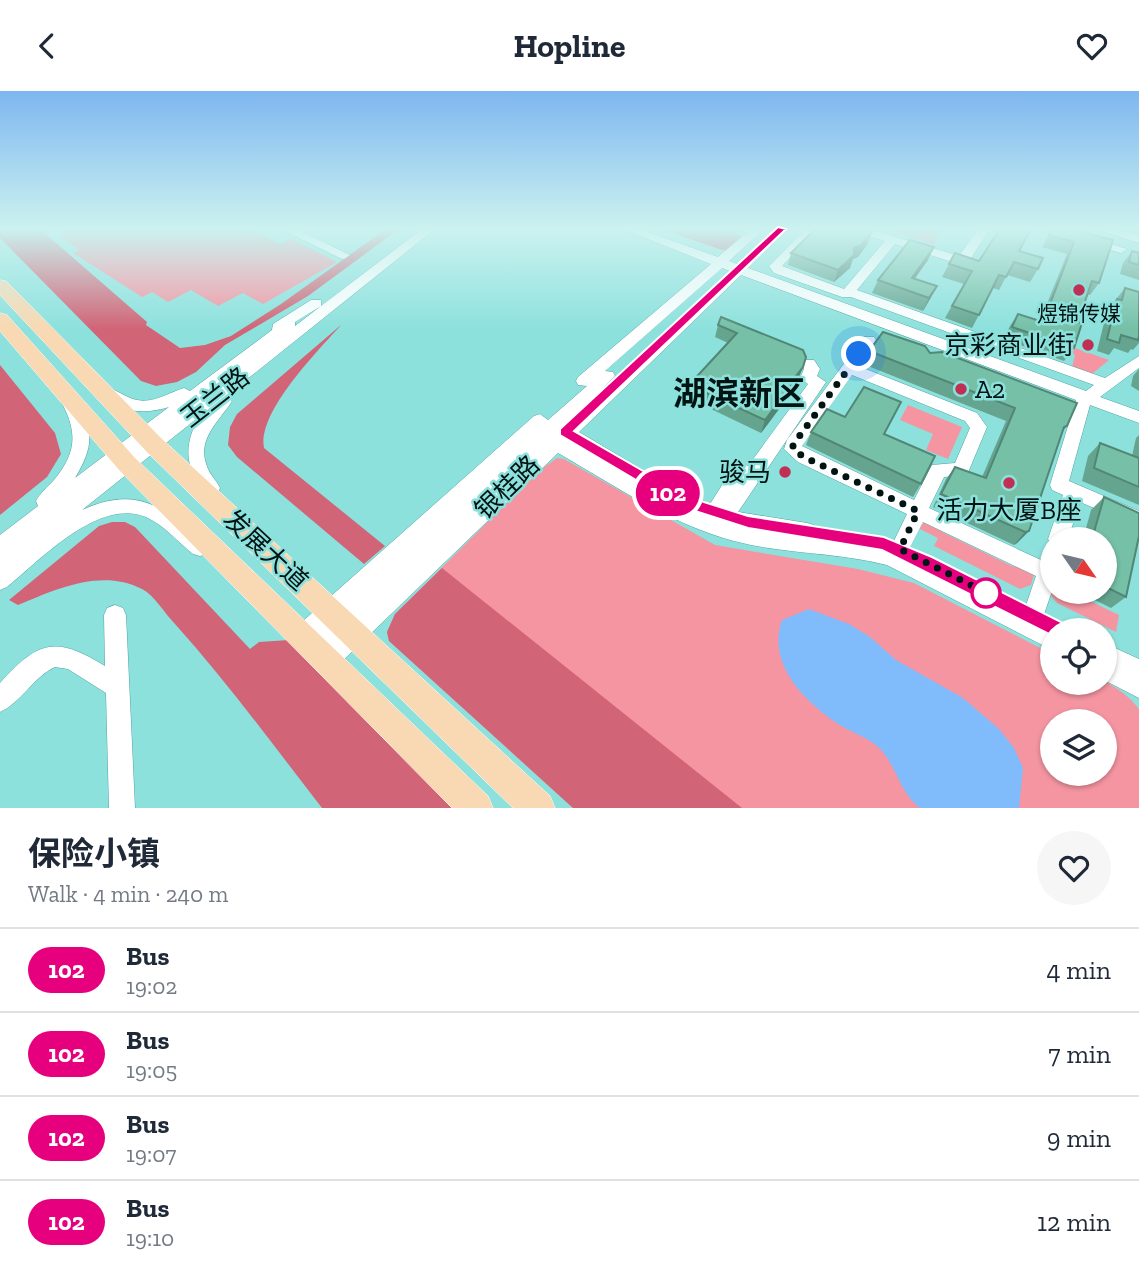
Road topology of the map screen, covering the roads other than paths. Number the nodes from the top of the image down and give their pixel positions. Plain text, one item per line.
1 (374, 262) edge
2 (382, 262) edge
3 (724, 262) edge
4 (725, 262) edge
5 (736, 262) edge
6 (738, 262) edge
7 (739, 262) edge
8 (740, 262) edge
9 (779, 262) edge
10 (873, 262) edge
11 (734, 266) junction
12 (0, 285) edge
13 (849, 292) junction
14 (826, 294) junction
15 (323, 305) junction
16 (0, 319) edge
17 (975, 337) junction
18 (869, 340) dead end
19 (938, 343) junction
20 (966, 353) junction
21 (928, 361) edge
22 (1139, 361) edge
23 (849, 367) junction
24 (812, 374) dead end
25 (92, 380) junction
26 (1107, 384) junction
27 (63, 391) junction
28 (1087, 398) junction
29 (1139, 418) edge
30 (553, 434) junction
31 (149, 440) junction
32 (123, 459) junction
33 (1074, 491) junction
34 (918, 511) junction
35 (720, 519) junction
36 (1139, 519) edge
37 (1062, 527) edge
38 (0, 535) edge
39 (0, 546) edge
40 (900, 549) junction
41 (1040, 561) edge
42 (0, 563) edge
43 (282, 566) junction
44 (0, 581) edge
45 (254, 590) junction
46 (1040, 594) edge
47 (115, 615) dead end
48 (341, 622) junction
49 (1031, 622) junction
50 (1040, 625) edge
51 (1040, 630) edge
52 (313, 648) junction
53 (1117, 660) edge
54 (1139, 671) edge
55 (1117, 675) edge
56 (117, 686) junction
57 (1139, 686) edge
58 (0, 700) edge
59 (122, 808) edge
60 (476, 808) edge
61 (538, 808) edge

1 - 15 street, 玉兰路
2 - 15 street, 玉兰路
3 - 11 street
4 - 11 street
5 - 11 street
6 - 11 street, 银桂路
7 - 11 street, 银桂路
8 - 11 street
9 - 14 street
10 - 13 street
11 - 14 street
11 - 30 street, 银桂路
11 - 48 street
12 - 25 main road, 发展大道
13 - 14 street
13 - 17 street
14 - 19 street
15 - 25 street
15 - 31 street, 玉兰路
15 - 43 street
16 - 27 main road, 发展大道
17 - 20 street
17 - 26 street
18 - 23 street
19 - 20 street
19 - 21 street
20 - 28 street
22 - 26 street
23 - 34 street
23 - 34 street
24 - 35 street
25 - 31 main road, 发展大道
26 - 28 street
27 - 32 main road, 发展大道
27 - 38 street
28 - 29 street
28 - 33 street
30 - 35 street
30 - 48 street, 银桂路
31 - 32 street, 玉兰路
31 - 43 main road, 发展大道
32 - 39 street, 玉兰路
32 - 42 street, 玉兰路
32 - 45 main road, 发展大道
33 - 36 street
33 - 37 street
34 - 40 street
34 - 41 street
35 - 40 street
35 - 49 street
40 - 49 street
43 - 48 main road, 发展大道
44 - 45 street
45 - 52 main road, 发展大道
46 - 49 street
47 - 56 street
48 - 52 street
48 - 61 main road, 发展大道
49 - 50 street
49 - 51 street
52 - 60 main road, 发展大道
53 - 54 street
55 - 57 street
56 - 58 street
56 - 59 street

